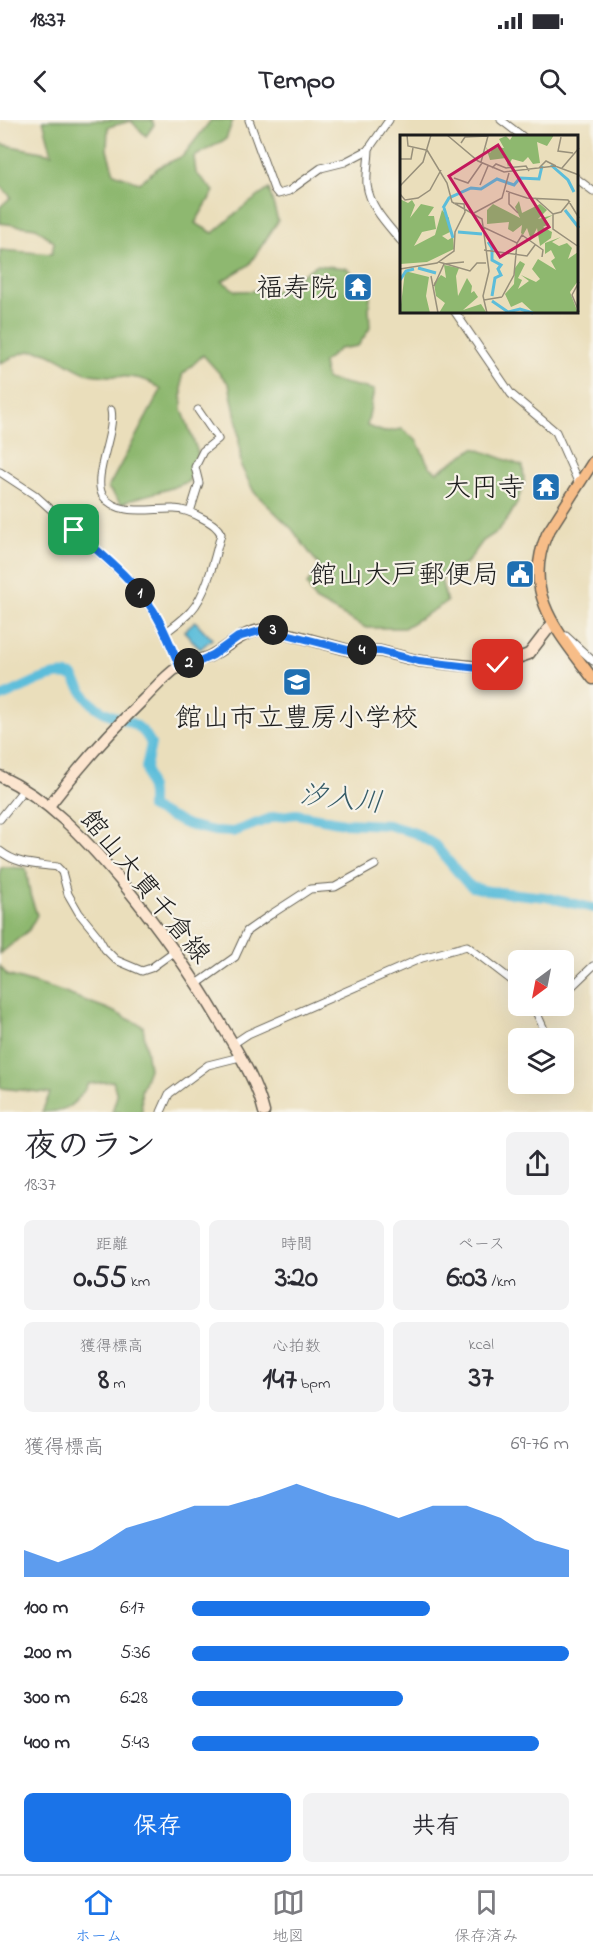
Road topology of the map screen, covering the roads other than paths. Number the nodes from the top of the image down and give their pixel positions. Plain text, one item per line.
1 (249, 120) edge
2 (389, 120) edge
3 (501, 120) edge
4 (521, 135) edge
5 (369, 148) junction
6 (578, 180) edge
7 (593, 191) edge
8 (400, 240) edge
9 (456, 314) edge
10 (111, 410) dead end
11 (198, 410) dead end
12 (593, 462) edge
13 (0, 472) edge
14 (579, 484) junction
15 (190, 512) junction
16 (552, 624) junction
17 (165, 633) junction
18 (593, 661) edge
19 (179, 665) junction
20 (593, 678) edge
21 (0, 776) edge
22 (24, 789) junction
23 (49, 806) junction
24 (0, 819) edge
25 (0, 851) edge
26 (375, 865) dead end
27 (176, 950) junction
28 (593, 966) edge
29 (508, 978) edge
30 (197, 984) junction
31 (574, 984) edge
32 (233, 1044) junction
33 (240, 1056) junction
34 (161, 1112) edge
35 (264, 1112) edge

1 - 5 street
2 - 5 street
3 - 4 street
5 - 8 street
6 - 7 street
9 - 14 street
10 - 15 street
11 - 15 street
12 - 14 main road
13 - 17 street
14 - 16 main road
15 - 17 street
16 - 18 street
16 - 19 street
16 - 20 main road
17 - 19 street
19 - 23 street
21 - 22 street, 館山大貫千倉線
22 - 23 street, 館山大貫千倉線
22 - 24 street
23 - 27 street, 館山大貫千倉線
25 - 27 street
26 - 30 street
27 - 30 street, 館山大貫千倉線
28 - 31 street
29 - 32 street
30 - 32 street, 館山大貫千倉線
32 - 33 street, 館山大貫千倉線
33 - 34 street
33 - 35 street, 館山大貫千倉線

